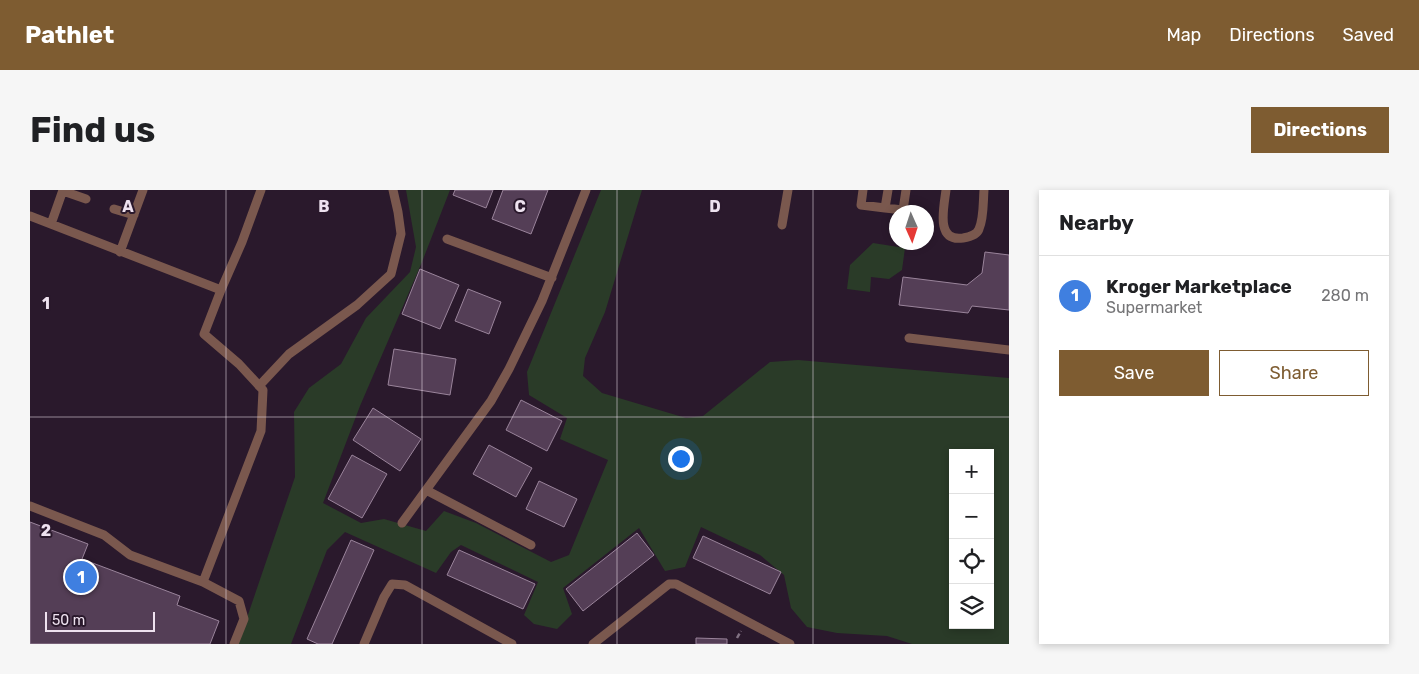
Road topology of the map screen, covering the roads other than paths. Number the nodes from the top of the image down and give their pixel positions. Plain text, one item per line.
1 (63, 190) edge
2 (261, 190) edge
3 (393, 190) edge
4 (586, 190) edge
5 (788, 190) edge
6 (863, 190) edge
7 (888, 190) edge
8 (906, 190) edge
9 (946, 190) edge
10 (984, 190) edge
11 (140, 191) edge
12 (86, 199) dead end
13 (885, 208) junction
14 (114, 209) dead end
15 (134, 215) junction
16 (30, 216) edge
17 (51, 224) junction
18 (782, 225) dead end
19 (447, 239) dead end
20 (120, 252) junction
21 (552, 278) junction
22 (221, 290) junction
23 (909, 338) dead end
24 (1009, 350) edge
25 (259, 386) junction
26 (426, 490) junction
27 (30, 506) edge
28 (402, 523) dead end
29 (531, 545) dead end
30 (203, 582) junction
31 (234, 644) edge
32 (364, 644) edge
33 (512, 644) edge
34 (593, 644) edge
35 (790, 644) edge

1 - 12 lane
1 - 17 lane
2 - 22 lane
3 - 25 lane
4 - 21 lane
5 - 18 lane
6 - 13 lane
7 - 13 lane
8 - 13 lane
9 - 10 lane
11 - 15 lane
14 - 15 lane
15 - 20 lane
16 - 17 lane
17 - 20 lane
19 - 21 lane
20 - 22 lane
21 - 26 lane
22 - 25 lane
23 - 24 lane
25 - 30 lane
26 - 28 lane
26 - 29 lane
27 - 30 lane
30 - 31 lane
32 - 33 lane
34 - 35 lane

